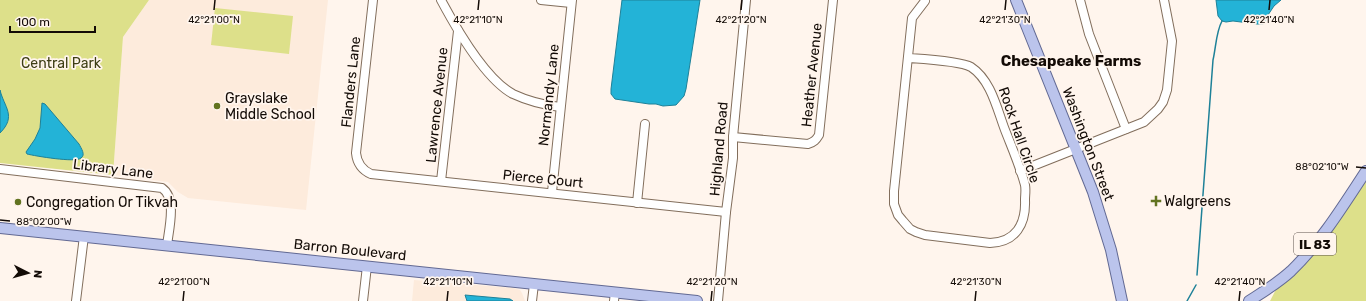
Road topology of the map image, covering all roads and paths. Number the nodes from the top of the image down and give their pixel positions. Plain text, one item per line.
1 (373, 0) edge
2 (441, 0) edge
3 (541, 0) edge
4 (746, 0) edge
5 (833, 0) edge
6 (1016, 0) edge
7 (1080, 0) edge
8 (1164, 0) edge
9 (925, 1) edge
10 (572, 2) edge
11 (458, 31) junction
12 (908, 58) junction
13 (560, 107) junction
14 (645, 124) dead end
15 (1126, 129) junction
16 (733, 137) junction
17 (1075, 149) junction
18 (360, 167) joint
19 (0, 169) edge
20 (1020, 171) junction
21 (1366, 171) edge
22 (441, 181) junction
23 (552, 192) junction
24 (637, 203) junction
25 (726, 212) junction
26 (0, 228) edge
27 (84, 236) junction
28 (167, 245) junction
29 (367, 266) junction
30 (534, 284) junction
31 (614, 297) edge
32 (76, 301) edge
33 (363, 301) edge
34 (532, 301) edge
35 (697, 301) edge
36 (718, 301) edge
37 (1122, 301) edge
38 (1249, 301) edge

1 - 18 street, Flanders Lane
2 - 11 street
3 - 10 street
4 - 16 street, Highland Road
5 - 16 street, Heather Avenue
6 - 17 main road, Washington Street
7 - 15 street
8 - 15 street
9 - 12 street
10 - 13 street, Normandy Lane
11 - 13 street
11 - 22 street, Lawrence Avenue
12 - 20 street, Rock Hall Circle
12 - 20 street, Rock Hall Circle
13 - 23 street, Normandy Lane
14 - 24 street
15 - 17 street
16 - 25 street, Highland Road
17 - 20 street
17 - 37 main road, Washington Street
18 - 22 street, Pierce Court
19 - 28 street, Library Lane
21 - 38 main road, IL 83
22 - 23 street, Pierce Court
23 - 24 street, Pierce Court
24 - 25 street, Pierce Court
25 - 36 street, Highland Road
26 - 27 main road, Barron Boulevard
27 - 28 main road, Barron Boulevard
27 - 32 street
28 - 29 main road, Barron Boulevard
29 - 30 main road, Barron Boulevard
29 - 33 street
30 - 31 main road, Barron Boulevard
30 - 34 street
31 - 35 main road, Barron Boulevard

